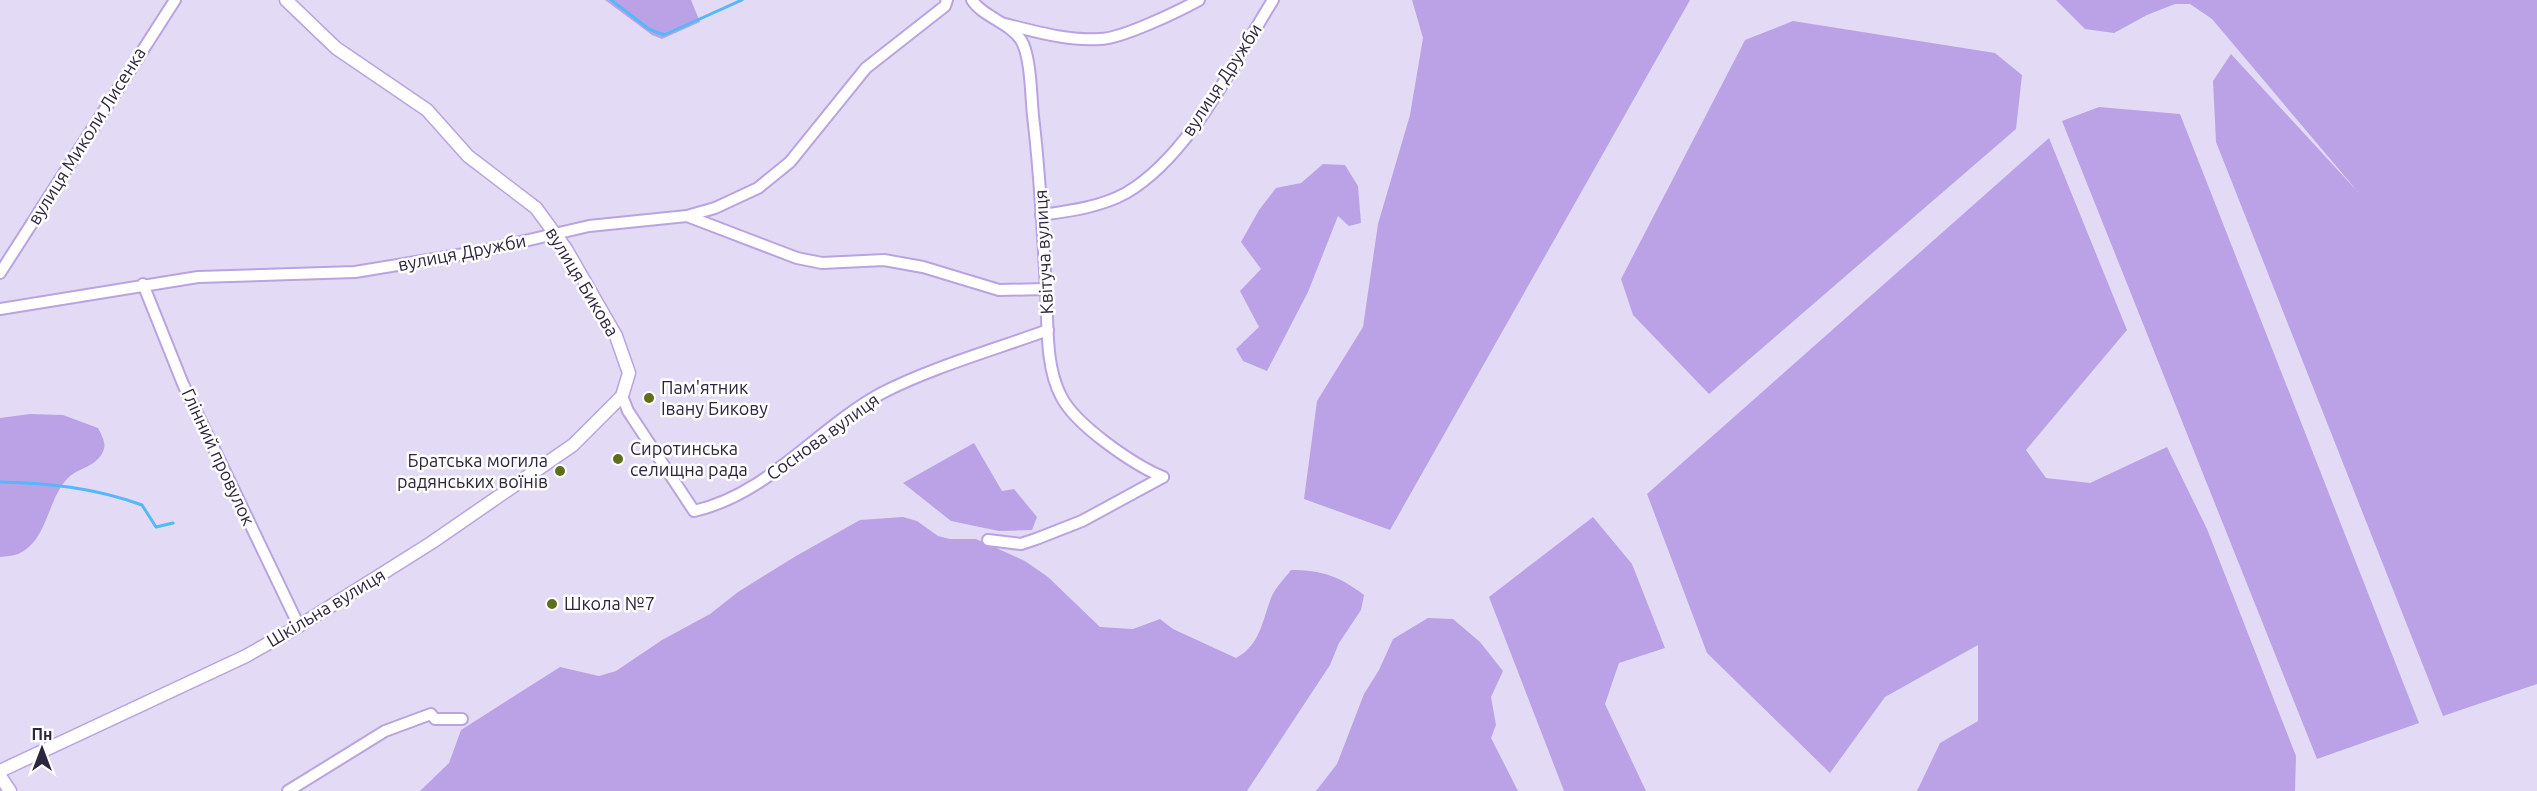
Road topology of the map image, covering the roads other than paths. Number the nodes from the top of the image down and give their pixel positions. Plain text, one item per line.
1 (174, 0) edge
2 (286, 0) edge
3 (947, 0) edge
4 (972, 0) edge
5 (1199, 0) edge
6 (1273, 0) edge
7 (1002, 23) junction
8 (1041, 215) junction
9 (687, 216) junction
10 (555, 234) junction
11 (0, 273) edge
12 (143, 284) junction
13 (1046, 289) junction
14 (0, 309) edge
15 (1048, 330) junction
16 (622, 396) junction
17 (988, 540) dead end
18 (299, 626) junction
19 (462, 719) dead end
20 (0, 771) edge
21 (0, 776) edge
22 (10, 791) edge
23 (288, 791) edge

1 - 11 street, вулиця Миколи Лисенка
2 - 10 street, вулиця Бикова
3 - 9 street, вулиця Дружби
4 - 7 street, Квітуча вулиця
5 - 7 street
6 - 8 street, вулиця Дружби
7 - 8 street, Квітуча вулиця
8 - 13 street, Квітуча вулиця
9 - 10 street, вулиця Дружби
9 - 13 street
10 - 12 street, вулиця Дружби
10 - 16 street, вулиця Бикова
12 - 14 street, вулиця Дружби
12 - 18 street, Глінний провулок
13 - 15 street, Квітуча вулиця
15 - 16 street, Соснова вулиця
15 - 17 street, Квітуча вулиця
16 - 18 street, Шкільна вулиця
18 - 20 street, Шкільна вулиця
19 - 23 street
21 - 22 street

